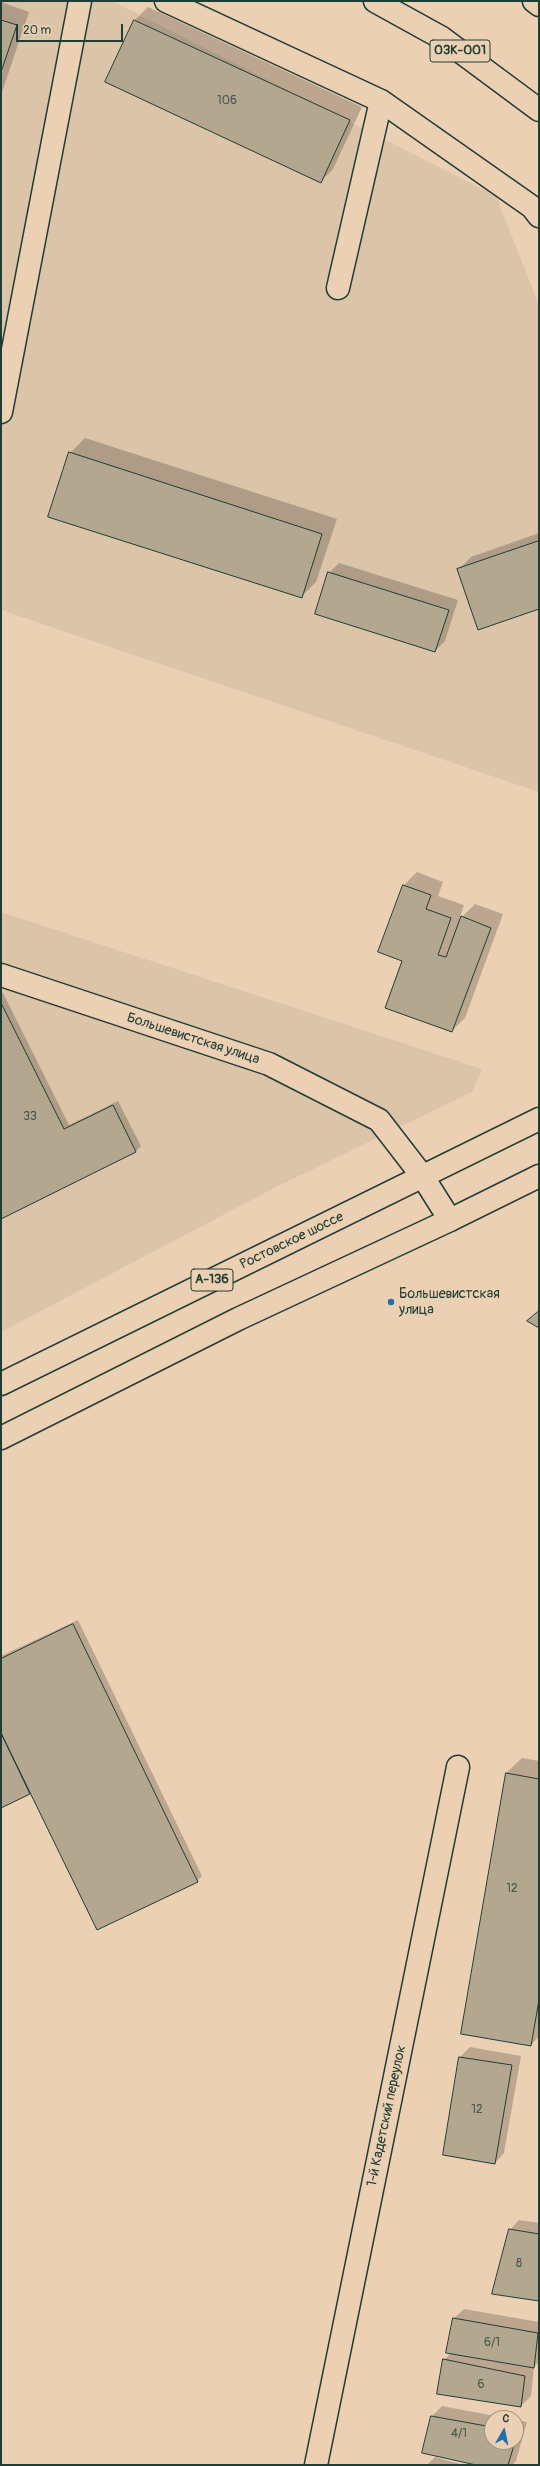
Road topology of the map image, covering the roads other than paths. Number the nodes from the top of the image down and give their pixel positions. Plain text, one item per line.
1 (80, 1) edge
2 (166, 1) edge
3 (375, 1) edge
4 (534, 1) edge
5 (539, 5) edge
6 (381, 101) junction
7 (539, 110) edge
8 (539, 216) edge
9 (338, 288) dead end
10 (1, 412) edge
11 (1, 975) edge
12 (539, 1119) edge
13 (539, 1176) edge
14 (423, 1177) junction
15 (450, 1220) junction
16 (1, 1384) edge
17 (1, 1438) edge
18 (458, 1767) dead end
19 (316, 2465) edge

1 - 10 main road
2 - 6 main road
3 - 7 main road, 03К-001
4 - 5 main road
6 - 8 main road
6 - 9 main road
11 - 14 main road, Большевистская улица
12 - 14 main road, Ростовское шоссе / А-136
13 - 15 main road
14 - 15 main road, Большевистская улица
14 - 16 main road, Ростовское шоссе / А-136
15 - 17 main road
18 - 19 main road, 1-й Кадетский переулок

